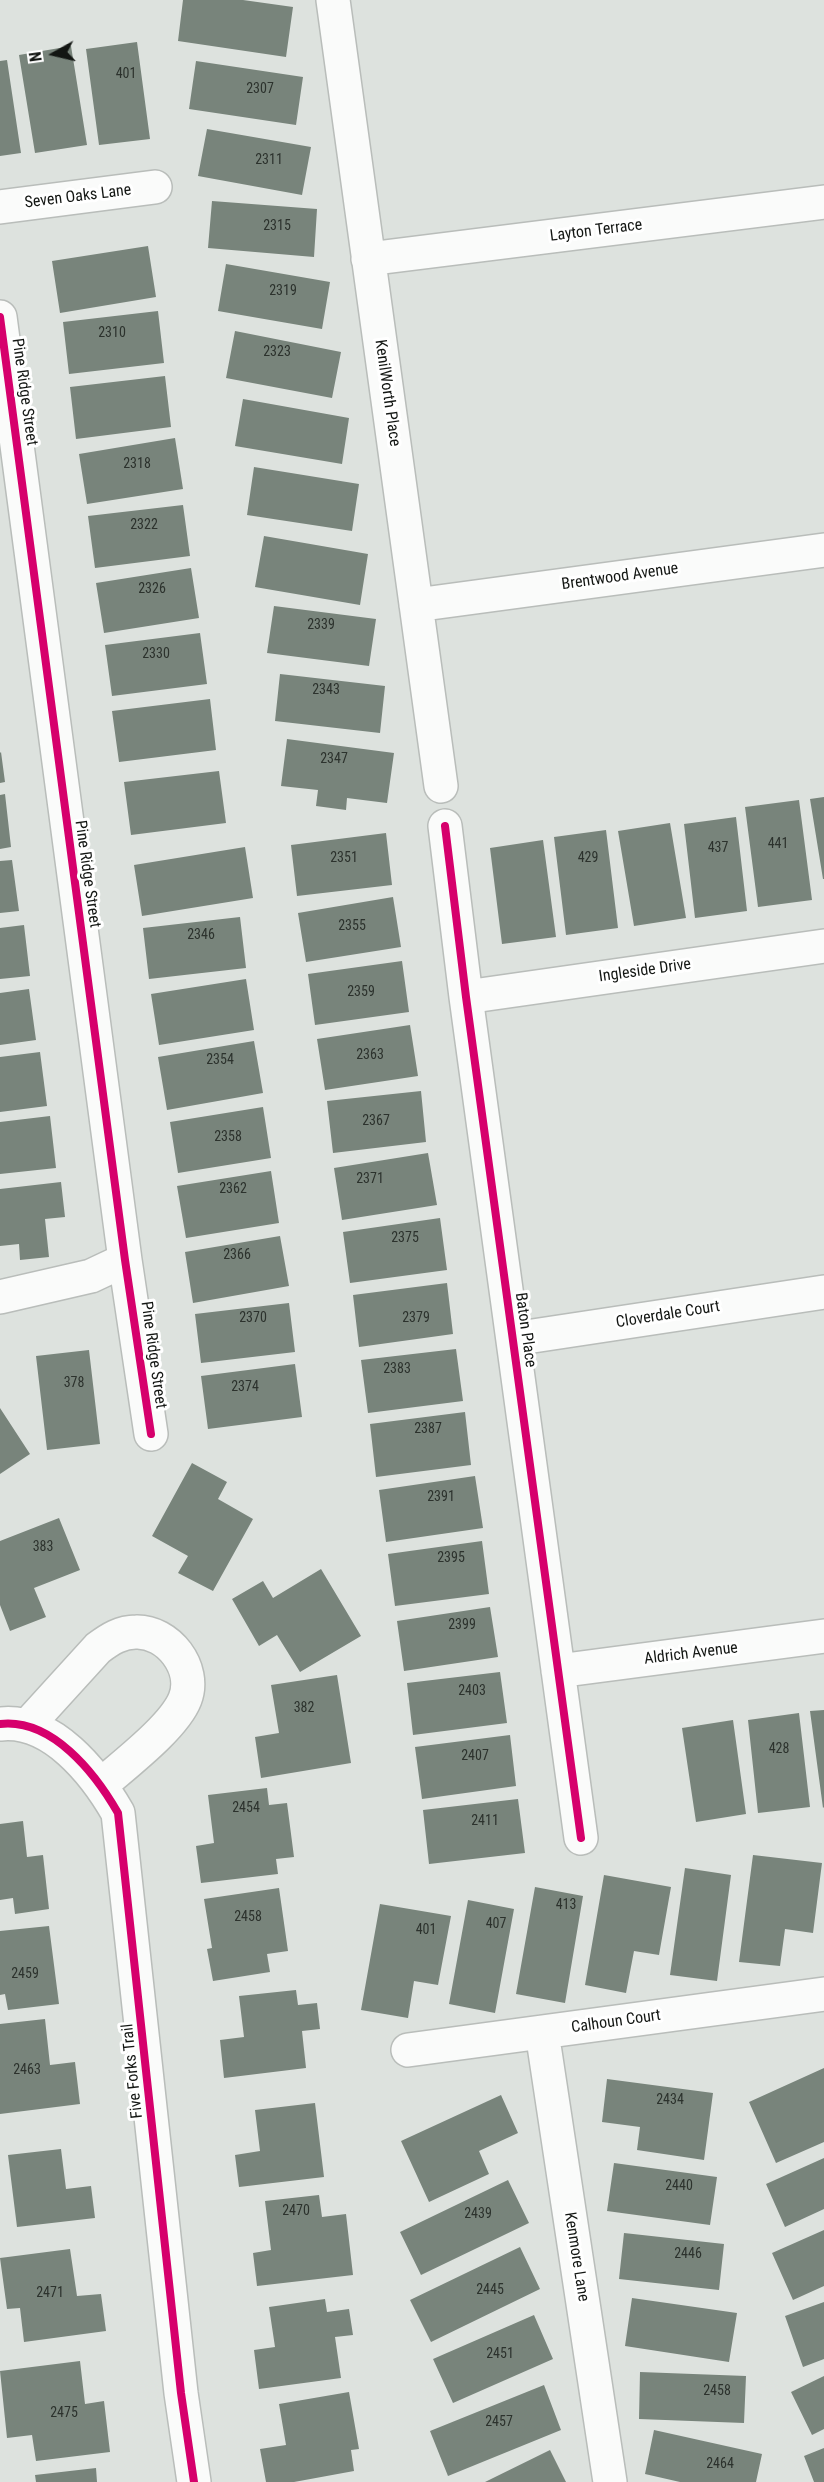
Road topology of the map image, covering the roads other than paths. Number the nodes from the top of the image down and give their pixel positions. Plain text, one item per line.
1 (333, 0) edge
2 (155, 187) dead end
3 (824, 202) edge
4 (0, 207) edge
5 (368, 260) junction
6 (0, 317) edge
7 (824, 550) edge
8 (416, 605) junction
9 (441, 786) dead end
10 (445, 826) dead end
11 (824, 946) edge
12 (466, 997) junction
13 (125, 1260) junction
14 (824, 1292) edge
15 (0, 1297) edge
16 (513, 1339) junction
17 (151, 1434) dead end
18 (824, 1636) edge
19 (558, 1671) junction
20 (13, 1725) edge
21 (101, 1785) junction
22 (581, 1838) dead end
23 (824, 1994) edge
24 (542, 2032) junction
25 (408, 2050) dead end
26 (194, 2482) edge
27 (610, 2482) edge

1 - 5 street, KenilWorth Place
2 - 4 street, Seven Oaks Lane
3 - 5 street, Layton Terrace
5 - 8 street, KenilWorth Place
6 - 13 street, Pine Ridge Street
7 - 8 street, Brentwood Avenue
8 - 9 street, KenilWorth Place
10 - 12 street, Baton Place
11 - 12 street, Ingleside Drive
12 - 16 street, Baton Place
13 - 15 street
13 - 17 street, Pine Ridge Street
14 - 16 street, Cloverdale Court
16 - 19 street, Baton Place
18 - 19 street, Aldrich Avenue
19 - 22 street, Baton Place
20 - 21 street, Five Forks Trail
20 - 21 street
21 - 26 street, Five Forks Trail
23 - 24 street, Calhoun Court
24 - 25 street, Calhoun Court
24 - 27 street, Kenmore Lane

